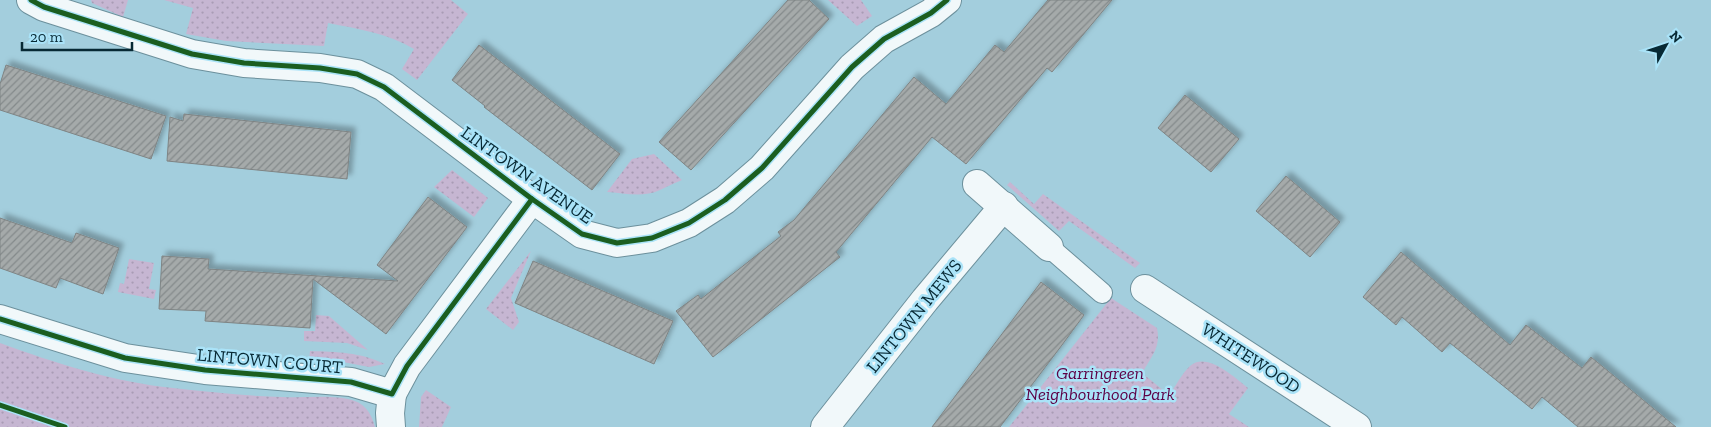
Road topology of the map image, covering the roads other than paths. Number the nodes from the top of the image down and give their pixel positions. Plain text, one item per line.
1 (947, 0) edge
2 (41, 2) edge
3 (977, 184) dead end
4 (532, 199) junction
5 (1004, 206) junction
6 (1049, 247) joint
7 (1145, 290) dead end
8 (1102, 293) dead end
9 (0, 319) edge
10 (392, 394) junction
11 (391, 427) edge
12 (825, 427) edge
13 (1357, 427) edge

1 - 4 street, LINTOWN AVENUE
2 - 4 street, LINTOWN AVENUE
3 - 5 street
4 - 10 street
5 - 6 street
5 - 12 street, LINTOWN MEWS
6 - 8 lane
7 - 13 street, WHITEWOOD
9 - 10 street, LINTOWN COURT
10 - 11 street

